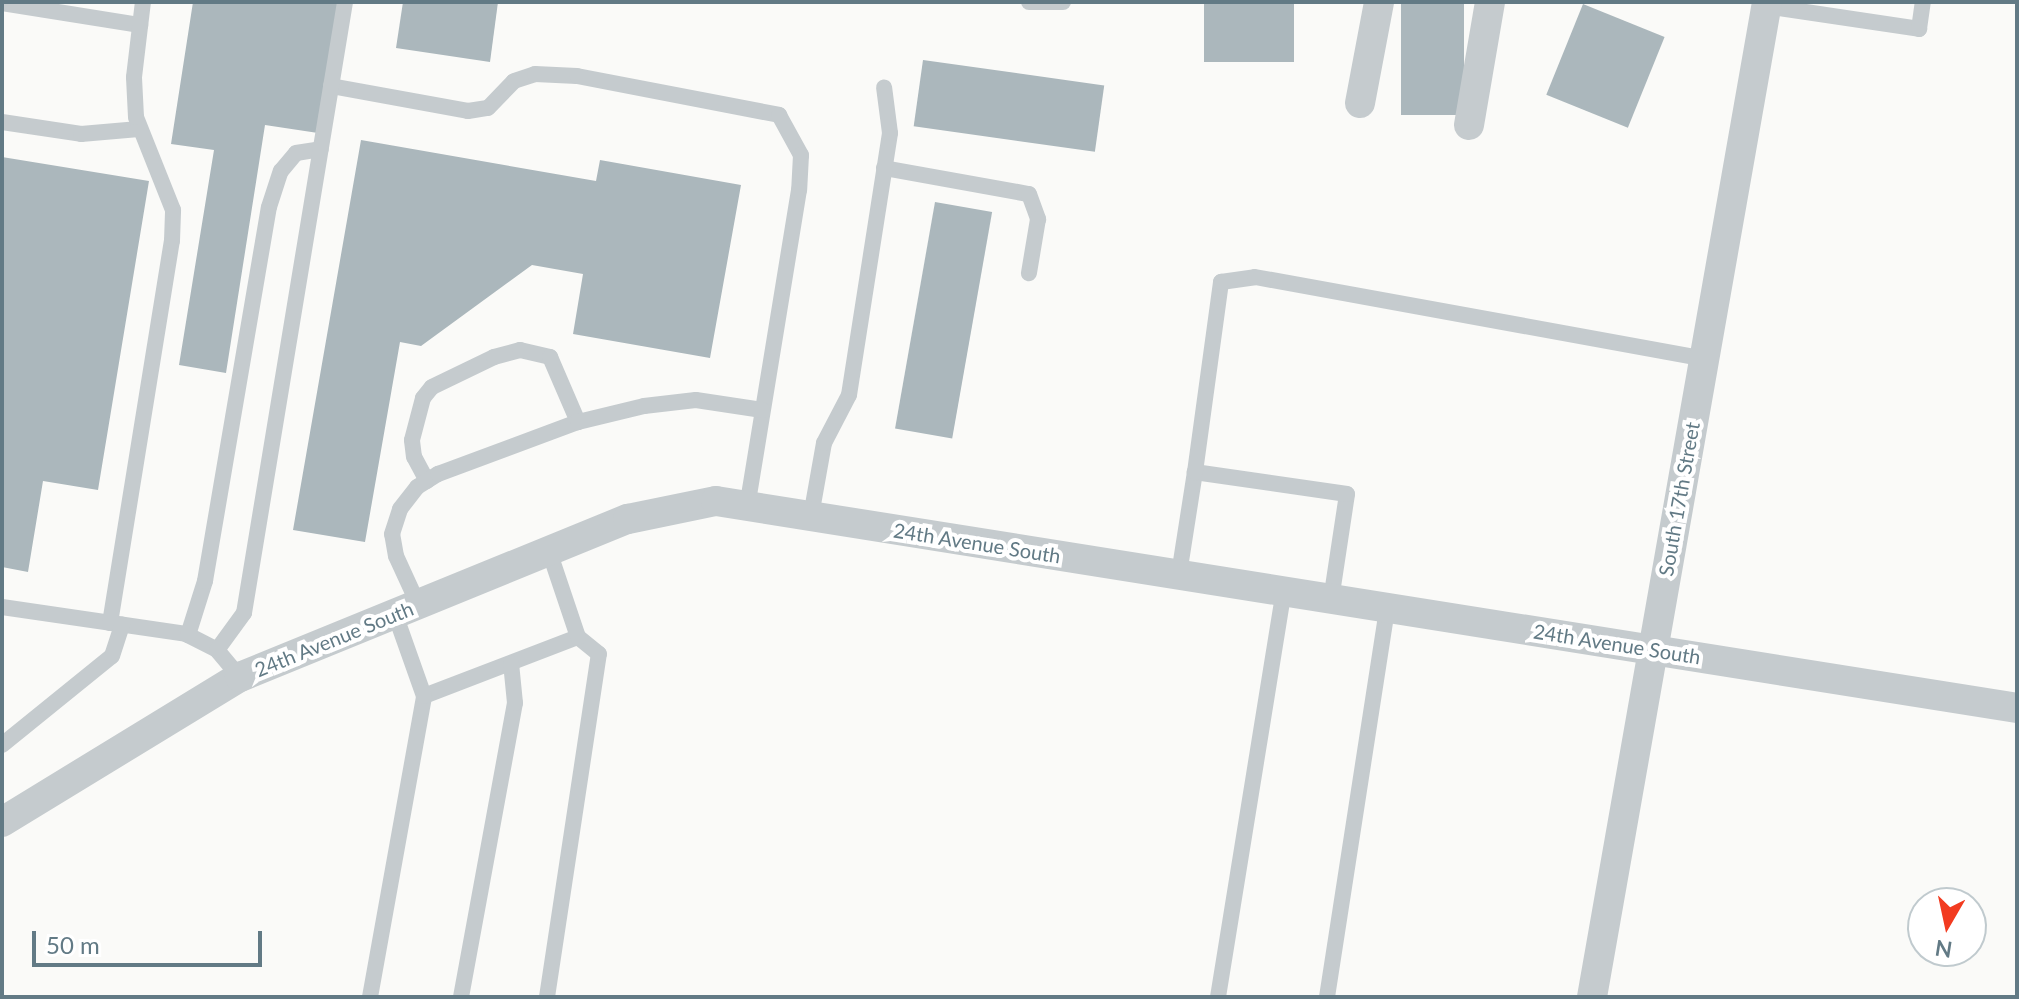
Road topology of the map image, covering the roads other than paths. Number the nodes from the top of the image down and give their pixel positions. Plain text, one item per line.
1 (143, 2) edge
2 (345, 2) edge
3 (1029, 2) edge
4 (1063, 2) edge
5 (1379, 2) edge
6 (1490, 2) edge
7 (1923, 2) edge
8 (2, 3) edge
9 (1765, 3) edge
10 (140, 25) junction
11 (331, 86) junction
12 (884, 87) dead end
13 (1360, 103) dead end
14 (2, 122) edge
15 (1469, 125) dead end
16 (139, 129) junction
17 (321, 149) junction
18 (884, 168) junction
19 (1029, 273) dead end
20 (1704, 359) junction
21 (762, 410) junction
22 (578, 422) junction
23 (1195, 472) junction
24 (427, 481) junction
25 (747, 506) junction
26 (811, 516) junction
27 (549, 551) junction
28 (1179, 574) junction
29 (1284, 591) junction
30 (1331, 600) junction
31 (2, 607) edge
32 (406, 609) junction
33 (1387, 609) junction
34 (116, 624) junction
35 (188, 635) junction
36 (578, 637) junction
37 (1652, 649) junction
38 (217, 650) junction
39 (511, 663) junction
40 (240, 677) junction
41 (424, 696) junction
42 (2017, 708) edge
43 (2, 745) edge
44 (2, 822) edge
45 (370, 997) edge
46 (461, 997) edge
47 (547, 997) edge
48 (1218, 997) edge
49 (1327, 997) edge
50 (1592, 997) edge

1 - 10 lane
2 - 11 lane
3 - 4 lane
5 - 13 street
6 - 15 street
7 - 9 lane
8 - 10 lane
9 - 20 street, South 17th Street
10 - 16 lane
11 - 17 lane
11 - 21 lane
12 - 18 lane
14 - 16 lane
16 - 34 lane
17 - 35 lane
17 - 38 lane
18 - 19 lane
18 - 26 lane
20 - 23 lane
20 - 37 street, South 17th Street
21 - 22 lane
21 - 25 lane
22 - 24 lane
22 - 24 lane
23 - 28 lane
23 - 30 lane
24 - 32 lane
25 - 26 street, 24th Avenue South
25 - 27 street, 24th Avenue South
26 - 28 street, 24th Avenue South
27 - 32 street, 24th Avenue South
27 - 36 lane
28 - 29 street, 24th Avenue South
29 - 30 street, 24th Avenue South
29 - 48 lane
30 - 33 street, 24th Avenue South
31 - 34 lane
32 - 40 street, 24th Avenue South
32 - 41 lane
33 - 37 street, 24th Avenue South
33 - 49 lane
34 - 35 lane
34 - 43 lane
35 - 38 lane
36 - 39 lane
36 - 47 lane
37 - 42 street, 24th Avenue South
37 - 50 street, South 17th Street
38 - 40 lane
39 - 41 lane
39 - 46 lane
40 - 44 street, 24th Avenue South
41 - 45 lane

